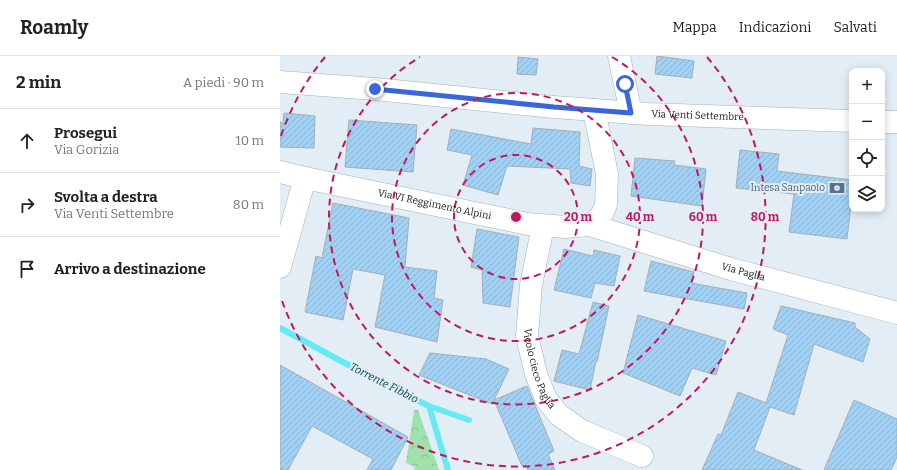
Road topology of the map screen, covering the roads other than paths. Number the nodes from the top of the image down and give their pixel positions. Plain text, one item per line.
1 (619, 56) edge
2 (280, 82) edge
3 (594, 110) junction
4 (631, 113) junction
5 (849, 121) edge
6 (885, 122) edge
7 (897, 122) edge
8 (280, 172) edge
9 (305, 178) junction
10 (590, 225) junction
11 (543, 226) junction
12 (280, 267) edge
13 (897, 313) edge
14 (642, 456) dead end

1 - 4 street
2 - 3 street, Via Venti Settembre
3 - 4 street, Via Venti Settembre
3 - 10 street
4 - 5 street, Via Venti Settembre
6 - 7 street
8 - 9 street, Via VI Reggimento Alpini
9 - 11 street, Via VI Reggimento Alpini
9 - 12 street
10 - 11 street, Via VI Reggimento Alpini
10 - 13 street, Via Paglia
11 - 14 street, Vicolo cieco Paglia

